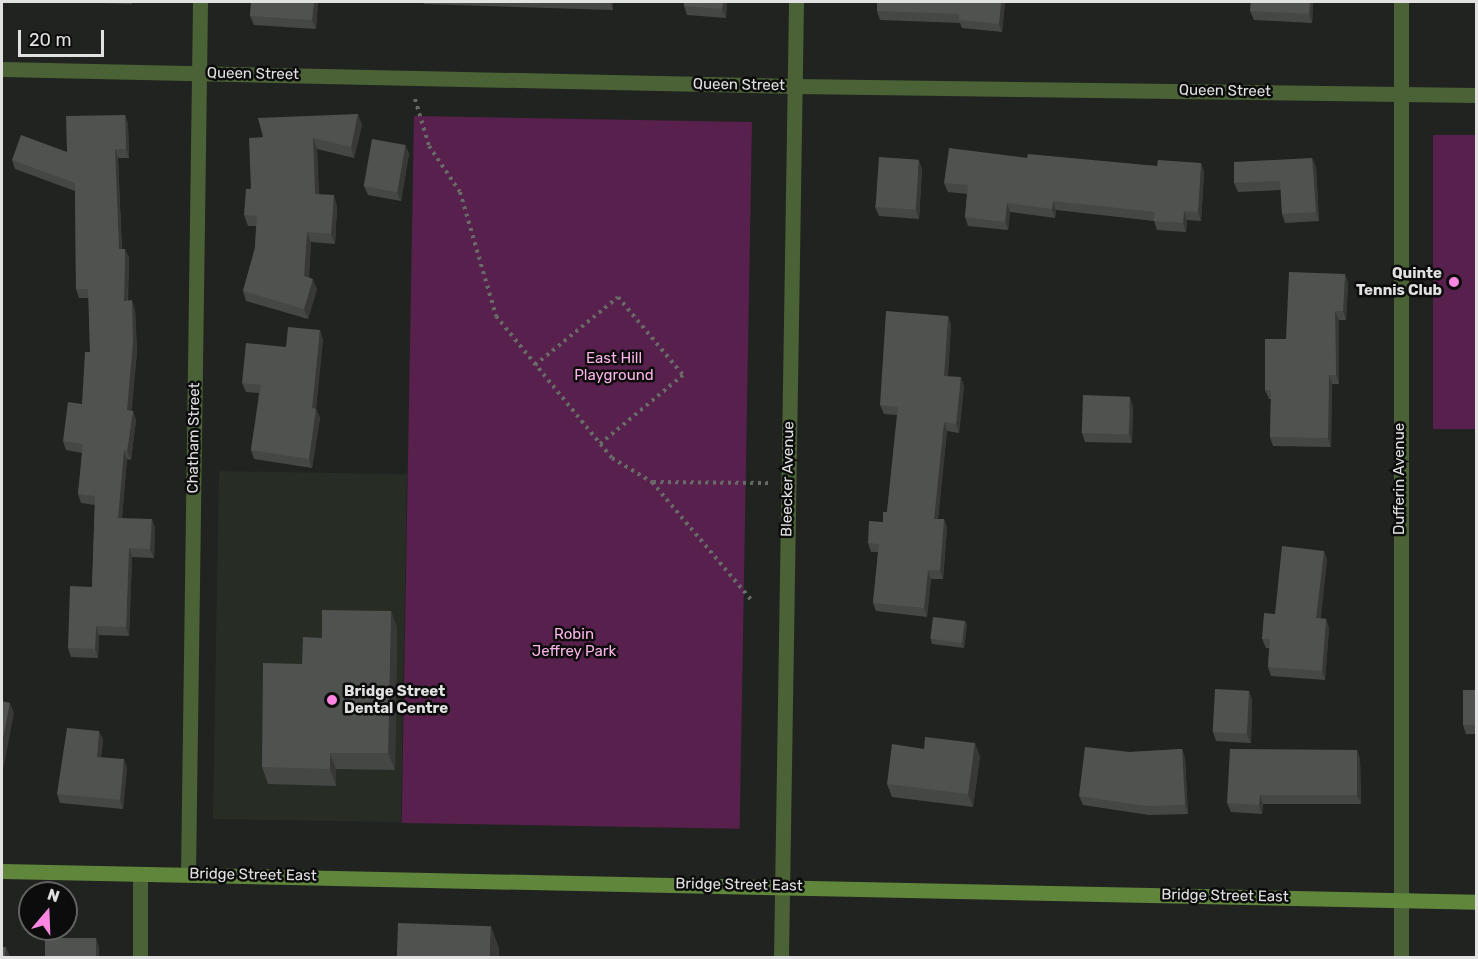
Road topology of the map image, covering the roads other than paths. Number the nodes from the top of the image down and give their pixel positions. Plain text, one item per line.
1 (200, 2) edge
2 (796, 2) edge
3 (1401, 2) edge
4 (2, 69) edge
5 (199, 73) junction
6 (795, 86) junction
7 (1399, 92) junction
8 (1476, 95) edge
9 (2, 871) edge
10 (140, 873) junction
11 (188, 874) junction
12 (782, 885) junction
13 (1401, 901) junction
14 (1476, 902) edge
15 (140, 957) edge
16 (781, 957) edge
17 (1401, 957) edge

1 - 5 street, Chatham Street
2 - 6 street, Bleecker Avenue
3 - 7 street, Dufferin Avenue
4 - 5 street, Queen Street
5 - 6 street, Queen Street
5 - 11 street, Chatham Street
6 - 7 street, Queen Street
6 - 12 street, Bleecker Avenue
7 - 8 street, Queen Street
7 - 13 street, Dufferin Avenue
9 - 10 street, Bridge Street East
10 - 11 street, Bridge Street East
10 - 15 street
11 - 12 street, Bridge Street East
12 - 13 street, Bridge Street East
12 - 16 street, Bleecker Avenue
13 - 14 street, Bridge Street East
13 - 17 street, Dufferin Avenue

